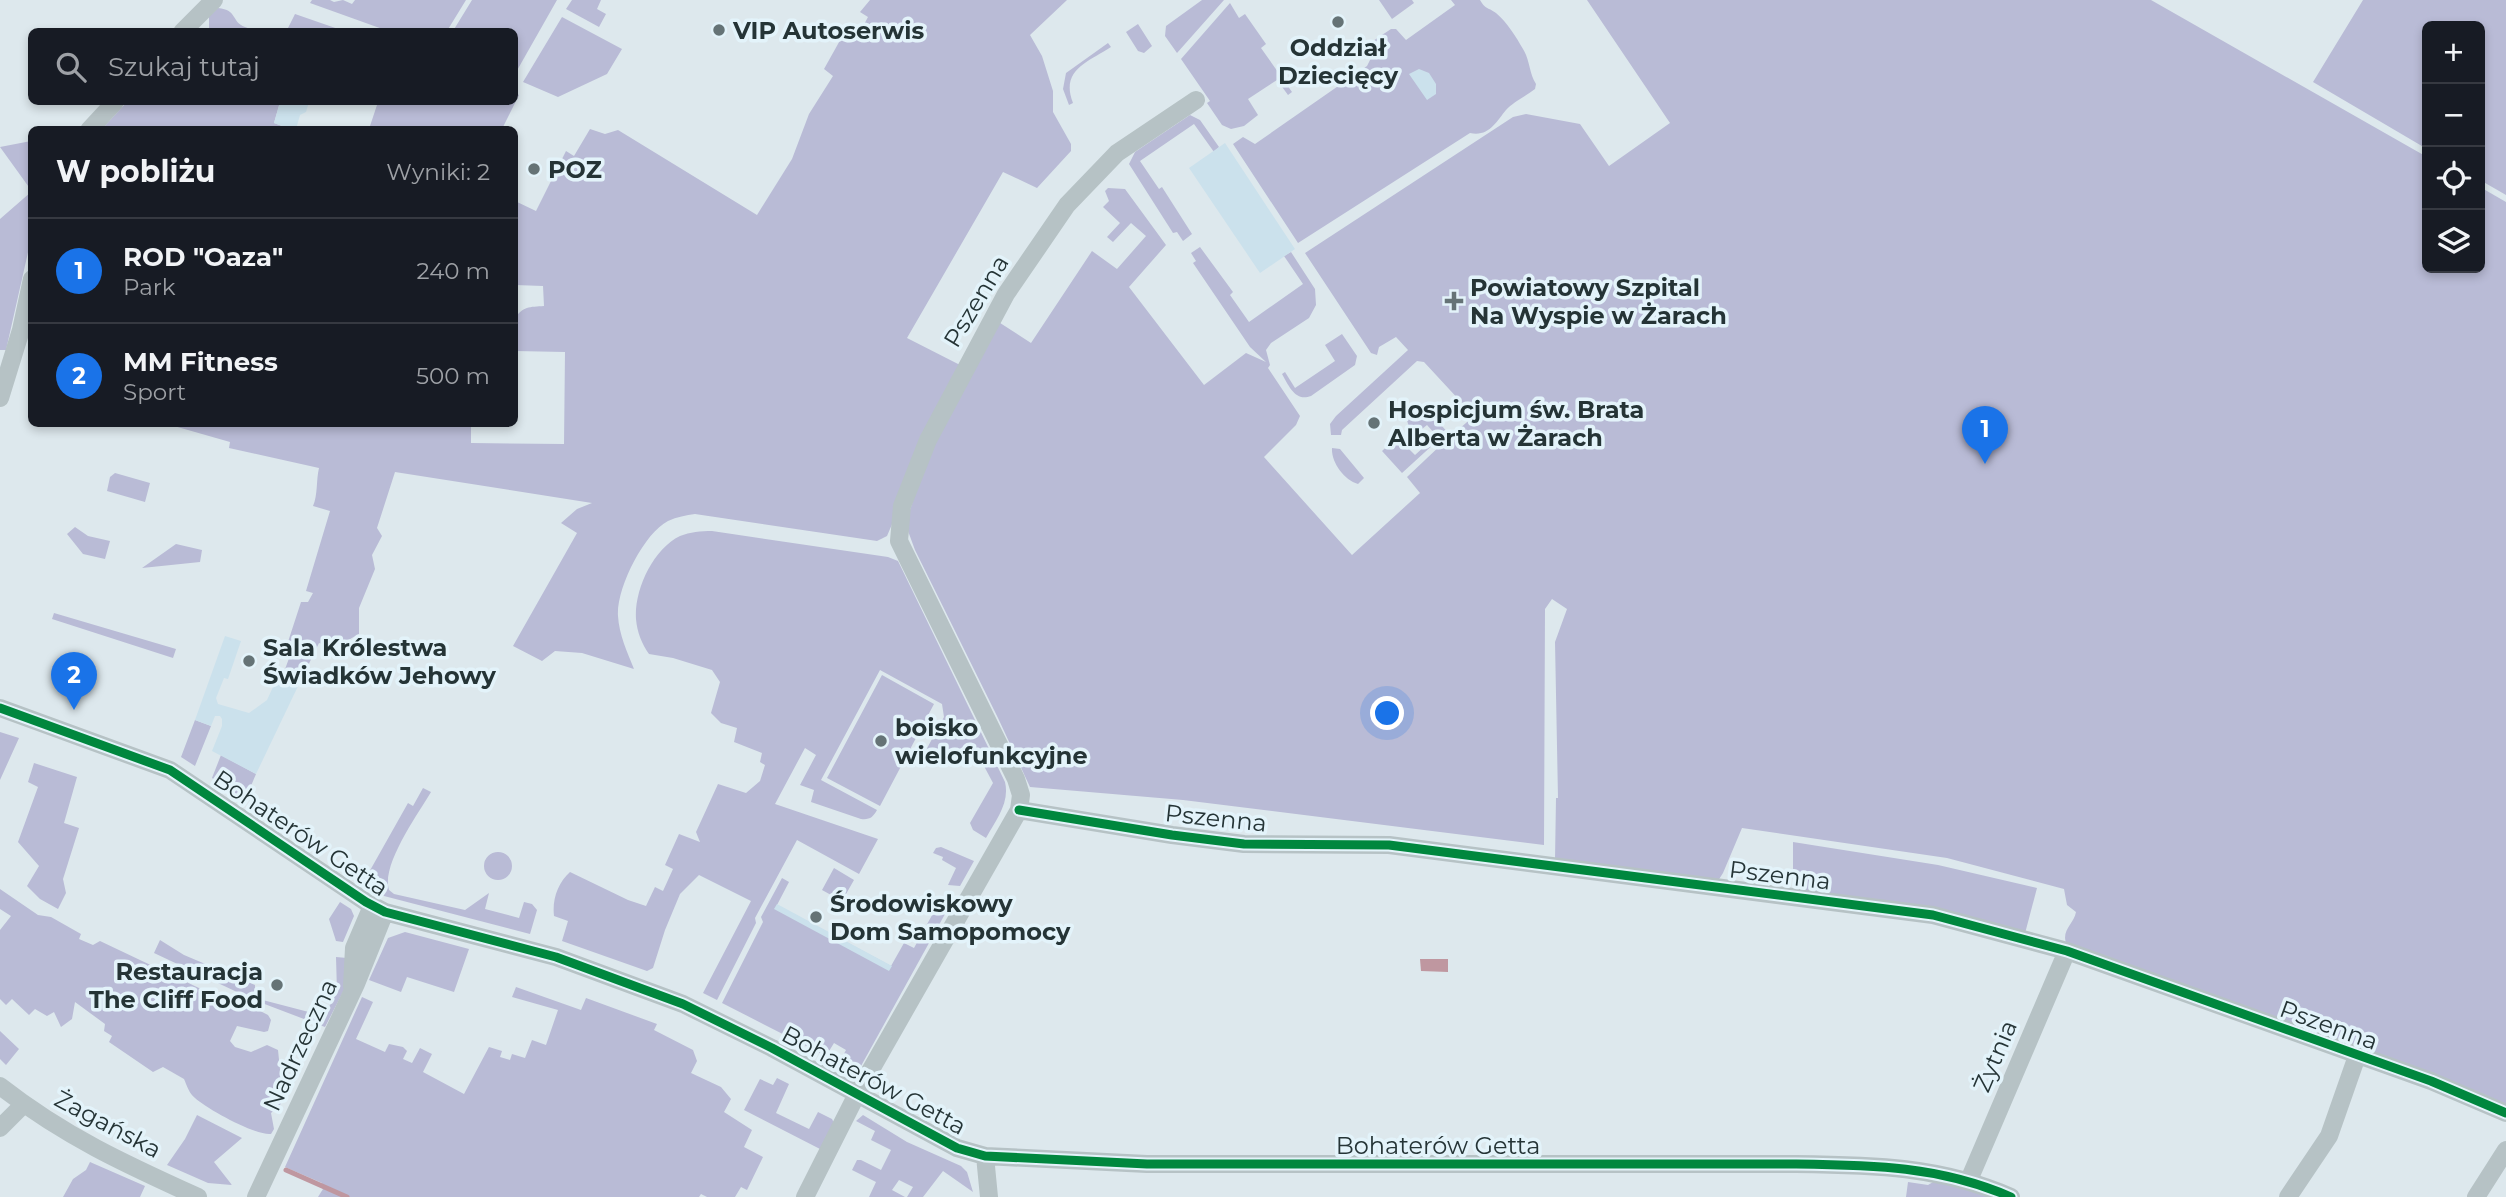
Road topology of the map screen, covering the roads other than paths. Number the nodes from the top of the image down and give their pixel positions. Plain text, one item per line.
1 (214, 0) edge
2 (186, 28) edge
3 (1196, 100) dead end
4 (112, 105) edge
5 (93, 126) edge
6 (28, 297) edge
7 (0, 398) edge
8 (0, 708) edge
9 (1019, 810) junction
10 (379, 909) junction
11 (2067, 951) junction
12 (2357, 1056) junction
13 (0, 1086) edge
14 (858, 1094) junction
15 (24, 1104) junction
16 (2506, 1113) edge
17 (0, 1128) edge
18 (2506, 1150) edge
19 (985, 1156) junction
20 (1969, 1180) junction
21 (198, 1197) edge
22 (256, 1197) edge
23 (805, 1197) edge
24 (989, 1197) edge
25 (2011, 1197) edge
26 (2288, 1197) edge
27 (2476, 1197) edge

1 - 2 street
3 - 9 street, Pszenna
4 - 5 street
6 - 7 street
8 - 10 street, Bohaterów Getta
9 - 11 street, Pszenna
9 - 14 street
10 - 14 street, Bohaterów Getta
10 - 22 street, Nadrzeczna
11 - 12 street, Pszenna
11 - 20 street, Żytnia
12 - 16 street, Pszenna
12 - 26 street
13 - 15 street, Żagańska
14 - 19 street, Bohaterów Getta
14 - 23 street
15 - 17 street
15 - 21 street, Żagańska
18 - 27 street
19 - 20 street, Bohaterów Getta
19 - 24 street
20 - 25 street, Bohaterów Getta

